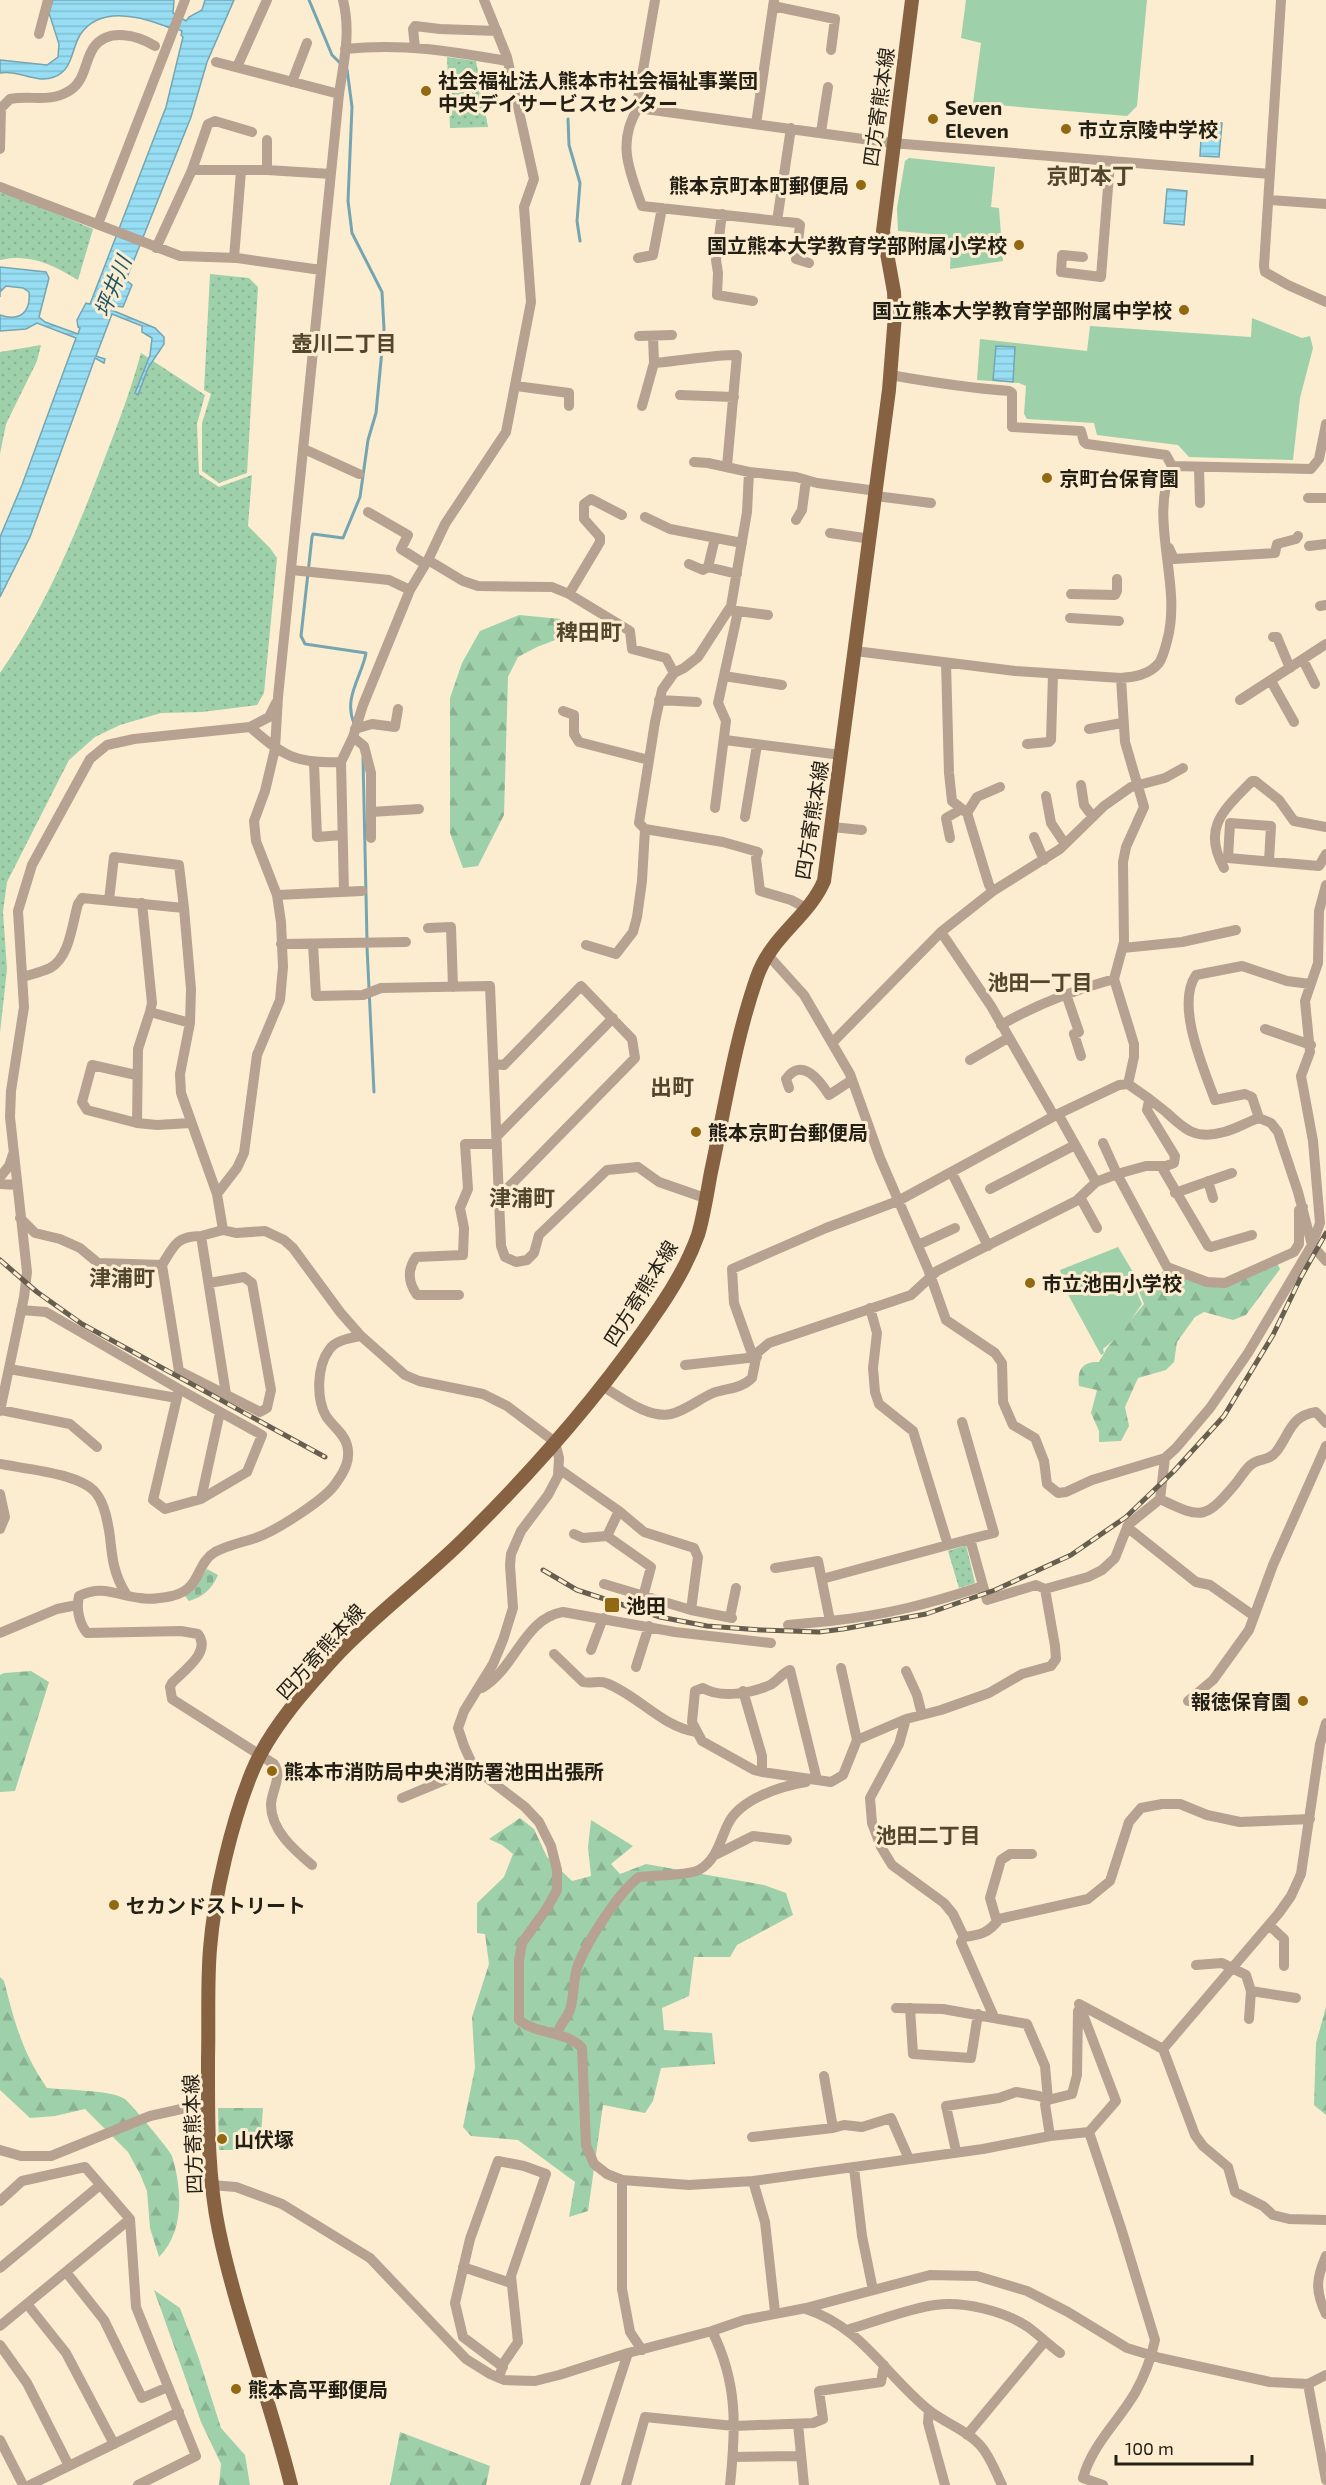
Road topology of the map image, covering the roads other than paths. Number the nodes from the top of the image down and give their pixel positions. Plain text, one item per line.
1 (48, 0) edge
2 (185, 0) edge
3 (267, 0) edge
4 (343, 0) edge
5 (484, 0) edge
6 (654, 0) edge
7 (912, 0) edge
8 (1281, 0) edge
9 (774, 3) edge
10 (497, 31) junction
11 (39, 34) dead end
12 (307, 43) dead end
13 (155, 46) dead end
14 (415, 47) junction
15 (345, 49) junction
16 (831, 50) dead end
17 (507, 61) junction
18 (216, 62) dead end
19 (237, 67) junction
20 (292, 82) junction
21 (828, 87) dead end
22 (339, 94) junction
23 (638, 108) junction
24 (756, 124) junction
25 (791, 128) junction
26 (252, 132) dead end
27 (821, 132) junction
28 (267, 140) dead end
29 (892, 143) junction
30 (0, 148) edge
31 (1110, 162) junction
32 (192, 170) junction
33 (267, 170) junction
34 (241, 171) junction
35 (331, 174) junction
36 (1270, 174) junction
37 (0, 187) edge
38 (1269, 200) junction
39 (1326, 204) edge
40 (662, 208) junction
41 (722, 214) junction
42 (777, 221) junction
43 (98, 225) junction
44 (156, 248) junction
45 (1083, 257) dead end
46 (234, 258) junction
47 (638, 258) dead end
48 (809, 263) dead end
49 (321, 270) junction
50 (753, 301) dead end
51 (1326, 302) edge
52 (639, 336) dead end
53 (652, 336) junction
54 (672, 336) dead end
55 (654, 363) junction
56 (891, 375) junction
57 (516, 386) junction
58 (680, 395) dead end
59 (734, 397) junction
60 (568, 406) dead end
61 (642, 406) dead end
62 (1326, 430) edge
63 (304, 449) junction
64 (694, 462) dead end
65 (727, 466) junction
66 (1172, 466) junction
67 (1199, 468) junction
68 (749, 472) junction
69 (358, 474) dead end
70 (806, 480) junction
71 (877, 493) junction
72 (1308, 498) dead end
73 (1326, 498) edge
74 (931, 503) dead end
75 (1200, 503) dead end
76 (368, 512) dead end
77 (622, 515) dead end
78 (645, 517) dead end
79 (796, 520) dead end
80 (830, 533) dead end
81 (1298, 536) dead end
82 (715, 538) junction
83 (871, 539) junction
84 (742, 543) junction
85 (1326, 544) edge
86 (1309, 546) dead end
87 (1165, 548) junction
88 (427, 562) junction
89 (689, 564) dead end
90 (708, 567) junction
91 (292, 570) junction
92 (737, 573) junction
93 (1118, 579) dead end
94 (410, 590) junction
95 (569, 594) junction
96 (1071, 594) dead end
97 (732, 611) junction
98 (768, 615) dead end
99 (1070, 618) dead end
100 (1119, 621) dead end
101 (1273, 637) dead end
102 (1326, 644) edge
103 (855, 651) junction
104 (1303, 660) junction
105 (946, 663) junction
106 (1290, 668) junction
107 (674, 674) junction
108 (1053, 674) junction
109 (724, 676) junction
110 (1121, 678) junction
111 (1271, 681) junction
112 (1315, 684) dead end
113 (782, 685) dead end
114 (278, 697) junction
115 (659, 700) junction
116 (1240, 700) dead end
117 (697, 702) dead end
118 (398, 709) dead end
119 (563, 711) dead end
120 (1294, 722) dead end
121 (1122, 723) junction
122 (250, 727) junction
123 (1089, 729) dead end
124 (354, 733) junction
125 (725, 740) junction
126 (1028, 744) dead end
127 (757, 745) junction
128 (275, 749) junction
129 (841, 755) junction
130 (649, 760) junction
131 (341, 762) junction
132 (314, 763) junction
133 (1184, 768) dead end
134 (1081, 785) dead end
135 (1137, 785) junction
136 (999, 787) dead end
137 (1046, 796) dead end
138 (716, 808) dead end
139 (419, 809) dead end
140 (964, 811) junction
141 (371, 812) junction
142 (1094, 817) junction
143 (745, 818) dead end
144 (832, 827) junction
145 (1326, 827) edge
146 (645, 830) junction
147 (862, 830) dead end
148 (342, 835) junction
149 (371, 837) dead end
150 (1034, 837) dead end
151 (950, 838) dead end
152 (1065, 844) junction
153 (1326, 854) edge
154 (1044, 860) junction
155 (1269, 861) junction
156 (1235, 864) dead end
157 (1326, 885) edge
158 (362, 891) dead end
159 (993, 891) junction
160 (344, 892) junction
161 (276, 895) junction
162 (109, 900) junction
163 (142, 903) junction
164 (184, 908) junction
165 (806, 908) junction
166 (428, 928) dead end
167 (1236, 930) dead end
168 (941, 932) junction
169 (406, 942) dead end
170 (281, 944) junction
171 (313, 944) junction
172 (586, 945) dead end
173 (1123, 948) junction
174 (767, 954) junction
175 (23, 977) junction
176 (1114, 979) junction
177 (1310, 984) junction
178 (453, 987) junction
179 (1066, 994) junction
180 (150, 1012) junction
181 (613, 1018) junction
182 (190, 1023) junction
183 (1001, 1025) junction
184 (1265, 1029) dead end
185 (1008, 1038) junction
186 (831, 1043) junction
187 (1311, 1045) junction
188 (1080, 1056) dead end
189 (970, 1060) dead end
190 (494, 1064) junction
191 (136, 1075) junction
192 (852, 1080) junction
193 (1128, 1084) junction
194 (789, 1088) dead end
195 (1149, 1101) junction
196 (1056, 1115) junction
197 (1259, 1118) junction
198 (137, 1123) junction
199 (190, 1123) junction
200 (497, 1140) junction
201 (1103, 1143) dead end
202 (1075, 1145) junction
203 (14, 1152) junction
204 (1161, 1166) junction
205 (952, 1173) junction
206 (1232, 1173) dead end
207 (1117, 1174) junction
208 (0, 1177) edge
209 (1208, 1181) junction
210 (1096, 1182) junction
211 (0, 1184) edge
212 (1321, 1184) edge
213 (17, 1185) junction
214 (990, 1189) dead end
215 (1175, 1193) junction
216 (217, 1194) junction
217 (499, 1197) junction
218 (705, 1198) junction
219 (1214, 1198) dead end
220 (1081, 1199) junction
221 (897, 1201) junction
222 (1302, 1207) junction
223 (20, 1218) junction
224 (955, 1228) dead end
225 (1097, 1228) dead end
226 (223, 1230) junction
227 (1252, 1235) dead end
228 (201, 1236) junction
229 (918, 1245) junction
230 (1312, 1245) junction
231 (988, 1246) junction
232 (1326, 1261) edge
233 (162, 1265) junction
234 (932, 1278) junction
235 (209, 1283) junction
236 (459, 1295) dead end
237 (870, 1308) junction
238 (21, 1310) junction
239 (362, 1336) junction
240 (757, 1357) junction
241 (685, 1365) dead end
242 (9, 1368) junction
243 (602, 1386) junction
244 (178, 1394) junction
245 (226, 1394) junction
246 (1, 1406) edge
247 (220, 1412) junction
248 (962, 1422) dead end
249 (1326, 1423) edge
250 (555, 1442) junction
251 (1326, 1446) edge
252 (97, 1447) dead end
253 (1165, 1458) junction
254 (0, 1464) edge
255 (559, 1469) junction
256 (0, 1494) edge
257 (201, 1499) junction
258 (1160, 1499) junction
259 (620, 1511) junction
260 (1127, 1527) junction
261 (0, 1529) edge
262 (574, 1534) dead end
263 (607, 1536) junction
264 (970, 1539) junction
265 (948, 1545) junction
266 (775, 1568) dead end
267 (822, 1579) junction
268 (604, 1584) dead end
269 (982, 1586) junction
270 (736, 1588) dead end
271 (1045, 1589) junction
272 (126, 1593) junction
273 (643, 1597) junction
274 (77, 1605) junction
275 (691, 1610) junction
276 (1254, 1616) junction
277 (603, 1618) junction
278 (830, 1621) junction
279 (788, 1625) dead end
280 (649, 1626) junction
281 (0, 1634) edge
282 (771, 1643) dead end
283 (591, 1650) dead end
284 (554, 1654) dead end
285 (636, 1667) dead end
286 (842, 1668) dead end
287 (906, 1671) dead end
288 (743, 1691) junction
289 (474, 1692) junction
290 (1188, 1701) dead end
291 (922, 1715) junction
292 (906, 1719) junction
293 (1326, 1723) edge
294 (696, 1732) junction
295 (857, 1740) junction
296 (261, 1756) junction
297 (1322, 1759) edge
298 (474, 1768) junction
299 (762, 1772) junction
300 (817, 1780) junction
301 (402, 1798) dead end
302 (1310, 1819) junction
303 (787, 1840) dead end
304 (1032, 1854) dead end
305 (715, 1855) junction
306 (312, 1865) dead end
307 (998, 1922) junction
308 (1269, 1925) junction
309 (964, 1938) junction
310 (1196, 1965) dead end
311 (1284, 1966) dead end
312 (1232, 1969) junction
313 (1251, 1991) junction
314 (1296, 1998) dead end
315 (1078, 2004) junction
316 (896, 2008) dead end
317 (910, 2008) junction
318 (978, 2014) junction
319 (994, 2017) junction
320 (1249, 2019) dead end
321 (557, 2034) junction
322 (1163, 2049) junction
323 (824, 2076) dead end
324 (1048, 2100) junction
325 (208, 2103) junction
326 (833, 2128) junction
327 (1089, 2132) junction
328 (1050, 2136) junction
329 (752, 2137) dead end
330 (0, 2150) edge
331 (956, 2151) junction
332 (909, 2159) junction
333 (854, 2168) junction
334 (622, 2180) junction
335 (753, 2181) junction
336 (211, 2185) junction
337 (99, 2186) junction
338 (0, 2201) edge
339 (130, 2219) junction
340 (1326, 2220) edge
341 (1326, 2256) edge
342 (463, 2267) junction
343 (0, 2268) edge
344 (66, 2272) junction
345 (511, 2283) junction
346 (873, 2290) junction
347 (27, 2304) junction
348 (806, 2308) junction
349 (775, 2312) junction
350 (1326, 2314) edge
351 (0, 2326) edge
352 (847, 2330) junction
353 (712, 2331) junction
354 (1045, 2342) junction
355 (0, 2345) edge
356 (642, 2350) junction
357 (628, 2353) junction
358 (1060, 2353) dead end
359 (1152, 2356) junction
360 (884, 2365) junction
361 (503, 2367) junction
362 (1326, 2375) edge
363 (499, 2378) junction
364 (1308, 2384) junction
365 (168, 2387) junction
366 (929, 2410) junction
367 (179, 2412) junction
368 (798, 2424) junction
369 (734, 2426) junction
370 (967, 2435) junction
371 (0, 2440) edge
372 (114, 2444) junction
373 (801, 2456) junction
374 (733, 2457) junction
375 (69, 2466) junction
376 (159, 2480) edge
377 (1326, 2480) edge
378 (1081, 2482) edge
379 (23, 2485) edge
380 (30, 2485) edge
381 (138, 2485) edge
382 (291, 2485) edge
383 (585, 2485) edge
384 (626, 2485) edge
385 (730, 2485) edge
386 (804, 2485) edge
387 (945, 2485) edge
388 (1002, 2485) edge
389 (1103, 2485) edge

1 - 11 street
2 - 43 street
3 - 19 street
4 - 15 street
5 - 10 street
6 - 23 street
7 - 29 main road, 四方寄熊本線
8 - 36 street
9 - 16 street
9 - 24 street
10 - 14 street
10 - 17 street
12 - 20 street
13 - 30 street
14 - 15 street
14 - 17 street
15 - 22 street
17 - 57 street
18 - 19 street
19 - 20 street
20 - 22 street
21 - 27 street
22 - 35 street
23 - 24 street
23 - 40 street
24 - 25 street
25 - 27 street
25 - 42 street
26 - 32 street
27 - 29 street
28 - 33 street
29 - 31 street
29 - 56 main road, 四方寄熊本線
31 - 36 street
31 - 45 street
32 - 34 street
32 - 44 street
33 - 34 street
33 - 35 street
34 - 46 street
35 - 49 street
36 - 38 street
37 - 43 street
38 - 39 street
38 - 51 street
40 - 41 street
40 - 47 street
41 - 42 street
41 - 50 street
42 - 48 street
43 - 44 street
44 - 46 street
46 - 49 street
49 - 63 street
52 - 53 street
53 - 54 street
53 - 55 street
55 - 59 street
55 - 61 street
56 - 66 street
56 - 71 main road, 四方寄熊本線
57 - 60 street
57 - 88 street
58 - 59 street
59 - 65 street
62 - 67 street
63 - 69 street
63 - 91 street
64 - 65 street
65 - 68 street
66 - 67 street
66 - 87 street
67 - 75 street
68 - 70 street
68 - 84 street
70 - 71 street
70 - 79 street
71 - 74 street
71 - 83 main road, 四方寄熊本線
72 - 73 street
76 - 88 street
77 - 95 street
78 - 82 street
80 - 83 street
81 - 87 street
82 - 84 street
82 - 90 street
83 - 103 main road, 四方寄熊本線
84 - 92 street
85 - 86 street
87 - 110 street
88 - 94 street
88 - 95 street
89 - 90 street
90 - 92 street
91 - 94 street
91 - 114 street
92 - 97 street
93 - 96 street
94 - 124 street
95 - 107 street
97 - 98 street
97 - 107 street
97 - 109 street
99 - 100 street
101 - 106 street
102 - 104 street
103 - 105 street
103 - 129 main road, 四方寄熊本線
104 - 106 street
104 - 112 street
105 - 108 street
105 - 140 street
106 - 111 street
107 - 115 street
108 - 110 street
108 - 126 street
109 - 113 street
109 - 125 street
110 - 121 street
111 - 116 street
111 - 120 street
114 - 122 street
114 - 128 street
115 - 117 street
115 - 130 street
118 - 124 street
119 - 130 street
121 - 123 street
121 - 135 street
122 - 128 street
122 - 175 street
124 - 131 street
124 - 141 street
125 - 127 street
125 - 138 street
127 - 129 street
127 - 143 street
128 - 132 street
128 - 161 street
129 - 144 main road, 四方寄熊本線
130 - 146 street
131 - 132 street
131 - 148 street
132 - 148 street
133 - 135 street
134 - 142 street
135 - 142 street
135 - 173 street
136 - 140 street
137 - 152 street
139 - 141 street
140 - 151 street
140 - 159 street
141 - 149 street
142 - 152 street
144 - 147 street
144 - 165 main road, 四方寄熊本線
145 - 156 street
146 - 165 street
146 - 172 street
148 - 160 street
150 - 154 street
152 - 154 street
153 - 155 street
154 - 159 street
155 - 155 street
157 - 177 street
158 - 160 street
159 - 168 street
160 - 161 street
161 - 170 street
162 - 163 street
162 - 164 street
162 - 175 street
163 - 164 street
163 - 180 street
164 - 182 street
165 - 174 main road, 四方寄熊本線
166 - 178 street
167 - 173 street
168 - 183 street
168 - 186 street
169 - 171 street
170 - 171 street
170 - 216 street
171 - 178 street
173 - 176 street
174 - 186 street
174 - 218 main road, 四方寄熊本線
175 - 203 street
176 - 179 street
176 - 193 street
177 - 187 street
177 - 197 street
178 - 190 street
179 - 183 street
179 - 188 street
180 - 182 street
180 - 191 street
181 - 190 street
181 - 200 street
181 - 217 street
182 - 199 street
183 - 185 street
184 - 187 street
185 - 189 street
185 - 196 street
186 - 192 street
187 - 212 street
190 - 200 street
191 - 198 street
191 - 198 street
192 - 194 street
192 - 221 street
193 - 195 street
193 - 196 street
195 - 197 street
195 - 204 street
196 - 202 street
196 - 205 street
197 - 222 street
198 - 199 street
199 - 216 street
200 - 217 street
200 - 236 street
201 - 207 street
202 - 210 street
202 - 214 street
203 - 208 street
203 - 213 street
204 - 207 street
204 - 215 street
205 - 221 street
205 - 231 street
206 - 209 street
207 - 210 street
207 - 222 street
209 - 215 street
209 - 219 street
210 - 220 street
211 - 213 street
212 - 230 street
213 - 223 street
215 - 227 street
216 - 226 street
217 - 218 street
218 - 243 main road, 四方寄熊本線
220 - 225 street
220 - 231 street
221 - 229 street
221 - 240 street
222 - 230 street
223 - 233 street
223 - 238 street
224 - 229 street
226 - 228 street
226 - 239 street
228 - 233 street
228 - 235 street
229 - 234 street
230 - 232 street
230 - 253 street
231 - 234 street
233 - 245 street
234 - 237 street
234 - 253 street
235 - 245 street
235 - 245 street
237 - 240 street
237 - 265 street
238 - 242 street
238 - 244 street
239 - 250 street
239 - 272 street
240 - 241 street
240 - 243 street
242 - 244 street
242 - 246 street
243 - 250 main road, 四方寄熊本線
244 - 247 street
244 - 257 street
246 - 252 street
247 - 257 street
247 - 257 street
248 - 264 street
249 - 258 street
250 - 255 street
250 - 296 main road, 四方寄熊本線
251 - 276 street
253 - 258 street
254 - 272 street
255 - 259 street
255 - 289 street
256 - 261 street
258 - 260 street
259 - 263 street
259 - 275 street
260 - 271 street
260 - 276 street
262 - 263 street
263 - 273 street
264 - 265 street
264 - 269 street
265 - 267 street
266 - 267 street
267 - 278 street
268 - 273 street
269 - 271 street
269 - 278 street
270 - 275 street
271 - 291 street
272 - 274 street
273 - 275 street
274 - 281 street
274 - 296 street
276 - 290 street
277 - 280 street
277 - 283 street
277 - 289 street
278 - 279 street
280 - 282 street
280 - 285 street
284 - 294 street
286 - 295 street
287 - 291 street
288 - 294 street
288 - 299 street
288 - 300 street
289 - 298 street
291 - 292 street
292 - 295 street
292 - 309 street
293 - 297 street
294 - 299 street
295 - 300 street
296 - 306 street
296 - 325 main road, 四方寄熊本線
297 - 302 street
298 - 301 street
298 - 321 street
299 - 300 street
300 - 305 street
302 - 307 street
302 - 308 street
303 - 305 street
304 - 307 street
305 - 321 street
307 - 309 street
308 - 311 street
308 - 312 street
309 - 319 street
310 - 312 street
312 - 313 street
312 - 322 street
313 - 314 street
313 - 320 street
315 - 322 street
315 - 324 street
315 - 327 street
316 - 317 street
317 - 318 street
317 - 318 street
318 - 319 street
319 - 324 street
321 - 334 street
322 - 340 street
323 - 326 street
324 - 328 street
324 - 331 street
325 - 330 street
325 - 336 main road, 四方寄熊本線
326 - 329 street
326 - 332 street
327 - 328 street
327 - 359 street
328 - 331 street
331 - 332 street
332 - 333 street
333 - 335 street
333 - 346 street
334 - 335 street
334 - 356 street
335 - 349 street
336 - 363 street
336 - 382 main road, 四方寄熊本線
337 - 338 street
337 - 339 street
337 - 343 street
339 - 344 street
339 - 365 street
341 - 350 street
342 - 345 street
342 - 345 street
342 - 361 street
344 - 347 street
344 - 365 street
345 - 361 street
346 - 348 street
346 - 359 street
347 - 351 street
347 - 372 street
348 - 349 street
348 - 352 street
349 - 353 street
352 - 354 street
352 - 360 street
353 - 356 street
353 - 369 street
354 - 358 street
354 - 370 street
355 - 375 street
356 - 357 street
357 - 363 street
357 - 383 street
359 - 364 street
359 - 378 street
360 - 366 street
360 - 368 street
361 - 363 street
362 - 364 street
364 - 377 street
365 - 367 street
366 - 370 street
366 - 387 street
367 - 372 street
367 - 376 street
368 - 369 street
368 - 373 street
369 - 374 street
369 - 384 street
370 - 388 street
371 - 379 street
372 - 375 street
373 - 374 street
373 - 386 street
374 - 385 street
375 - 380 street
376 - 381 street
378 - 389 street

